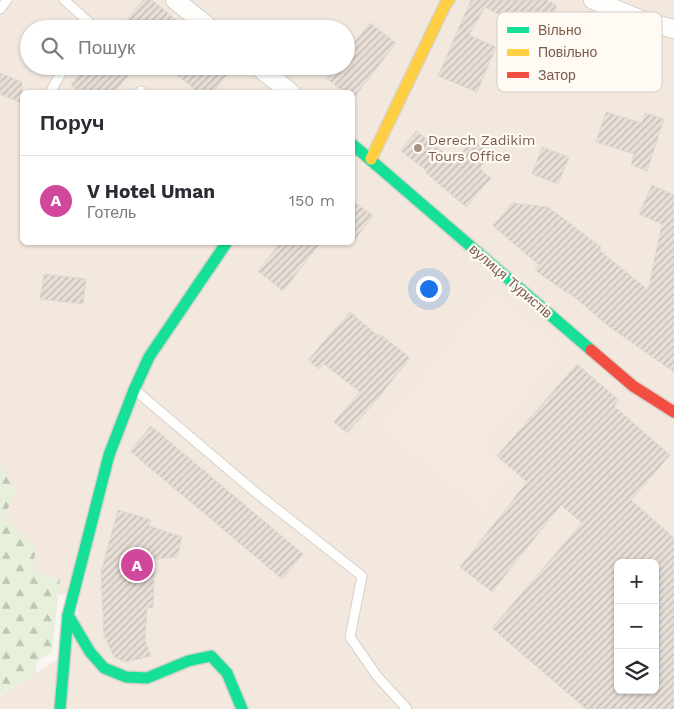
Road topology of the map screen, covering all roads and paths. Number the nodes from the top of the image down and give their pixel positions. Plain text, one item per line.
1 (7, 0) edge
2 (64, 0) edge
3 (449, 0) edge
4 (593, 0) edge
5 (186, 3) edge
6 (0, 9) edge
7 (622, 12) edge
8 (87, 20) edge
9 (202, 20) edge
10 (60, 75) edge
11 (268, 75) edge
12 (52, 90) edge
13 (287, 90) edge
14 (355, 147) edge
15 (371, 160) junction
16 (225, 245) edge
17 (134, 390) junction
18 (674, 412) edge
19 (68, 615) junction
20 (60, 709) edge
21 (242, 709) edge
22 (406, 709) edge

1 - 6 lane
2 - 8 lane
3 - 15 street
4 - 7 street
5 - 9 street
10 - 12 lane
11 - 13 street
14 - 15 street, вулиця Туристів
15 - 18 street, вулиця Туристів
16 - 17 street
17 - 19 street
17 - 22 lane
19 - 20 street
19 - 21 street

